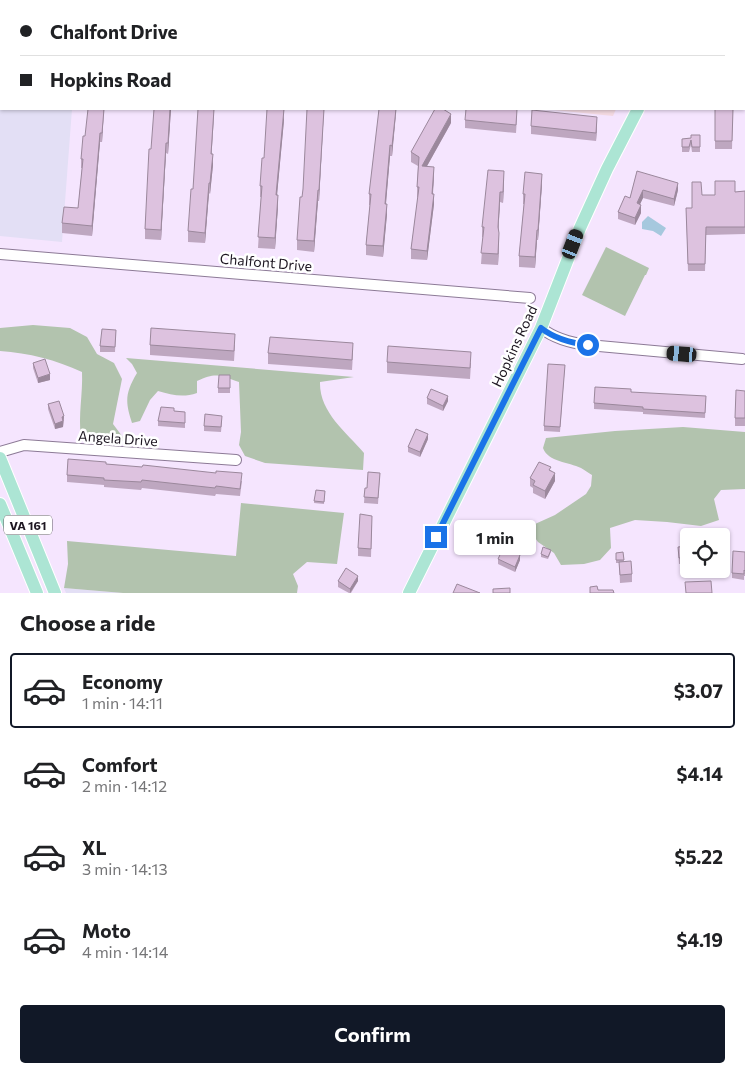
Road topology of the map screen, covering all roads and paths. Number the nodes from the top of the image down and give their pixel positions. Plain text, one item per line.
1 (637, 110) edge
2 (0, 254) edge
3 (530, 298) dead end
4 (541, 328) junction
5 (742, 359) dead end
6 (0, 452) edge
7 (0, 458) edge
8 (236, 460) dead end
9 (0, 504) edge
10 (37, 593) edge
11 (56, 593) edge
12 (409, 593) edge

1 - 4 main road, Hopkins Road
2 - 3 street, Chalfont Drive
4 - 5 street
4 - 12 main road, Hopkins Road
6 - 8 street, Angela Drive
7 - 11 main road, VA 161
9 - 10 main road, VA 161

